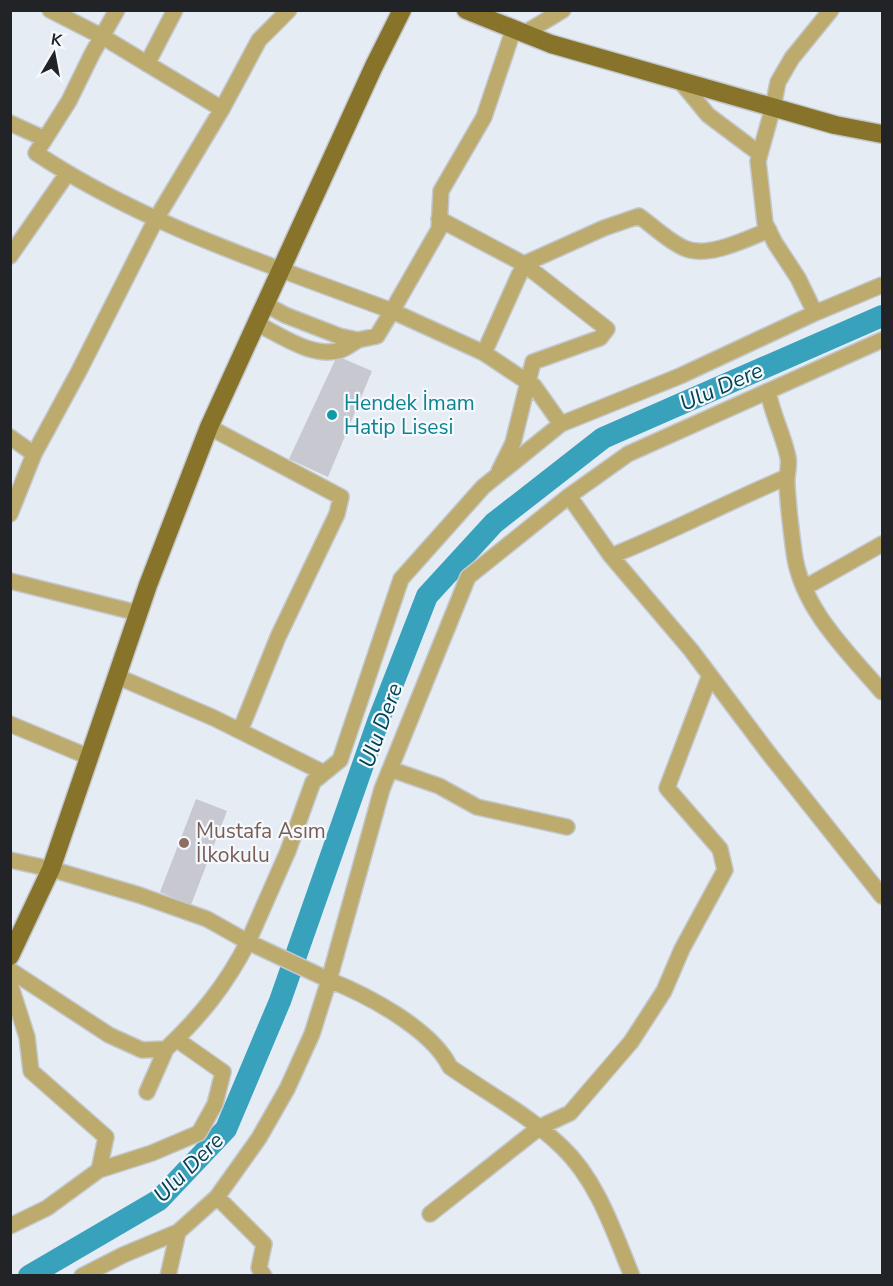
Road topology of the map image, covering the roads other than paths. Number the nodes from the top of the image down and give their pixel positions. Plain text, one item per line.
1 (50, 10) edge
2 (117, 10) edge
3 (174, 10) edge
4 (289, 10) edge
5 (402, 10) edge
6 (466, 10) edge
7 (563, 10) edge
8 (831, 10) edge
9 (485, 13) edge
10 (519, 31) junction
11 (102, 37) junction
12 (147, 64) junction
13 (680, 81) junction
14 (773, 107) junction
15 (222, 109) junction
16 (10, 123) edge
17 (882, 134) edge
18 (45, 139) junction
19 (760, 154) junction
20 (66, 174) junction
21 (156, 219) junction
22 (439, 219) junction
23 (769, 230) junction
24 (12, 252) edge
25 (524, 264) junction
26 (281, 269) junction
27 (882, 285) edge
28 (265, 304) junction
29 (392, 311) junction
30 (815, 313) junction
31 (256, 323) junction
32 (358, 340) junction
33 (882, 340) edge
34 (484, 353) junction
35 (529, 382) junction
36 (768, 392) junction
37 (561, 424) junction
38 (209, 427) junction
39 (10, 437) edge
40 (34, 454) junction
41 (495, 477) junction
42 (787, 477) junction
43 (569, 496) junction
44 (10, 514) edge
45 (882, 544) edge
46 (611, 556) junction
47 (10, 581) edge
48 (804, 588) junction
49 (138, 613) junction
50 (710, 675) junction
51 (116, 676) junction
52 (882, 692) edge
53 (10, 724) edge
54 (240, 731) junction
55 (89, 757) junction
56 (390, 769) junction
57 (324, 773) junction
58 (567, 827) dead end
59 (10, 860) edge
60 (51, 869) junction
61 (882, 896) edge
62 (248, 942) junction
63 (10, 956) edge
64 (10, 970) edge
65 (329, 980) junction
66 (10, 984) edge
67 (171, 1044) junction
68 (147, 1092) dead end
69 (540, 1127) junction
70 (99, 1170) junction
71 (217, 1197) junction
72 (430, 1214) dead end
73 (10, 1226) edge
74 (178, 1232) junction
75 (82, 1275) edge
76 (168, 1275) edge
77 (264, 1275) edge
78 (632, 1275) edge

1 - 11 street
2 - 11 street
3 - 12 street
4 - 15 street
5 - 26 main road
6 - 9 main road
7 - 10 street
8 - 14 street
9 - 10 main road
10 - 13 main road
10 - 22 street
11 - 12 street
11 - 18 street
12 - 15 street
13 - 14 main road
13 - 19 street
14 - 17 main road
14 - 19 street
15 - 21 street
16 - 18 street
18 - 20 street
19 - 23 street
20 - 21 street
20 - 24 street
21 - 26 street
21 - 40 street
22 - 25 street
22 - 29 street
23 - 25 street
23 - 30 street
25 - 34 street
25 - 35 street
26 - 28 main road
26 - 29 street
27 - 30 street
28 - 31 main road
28 - 32 street
29 - 32 street
29 - 34 street
30 - 37 street
31 - 32 street
31 - 38 main road
33 - 36 street
34 - 35 street
35 - 37 street
35 - 41 street
36 - 42 street
36 - 43 street
37 - 41 street
38 - 49 main road
38 - 54 street
39 - 40 street
40 - 44 street
41 - 57 street
42 - 46 street
42 - 48 street
43 - 46 street
43 - 56 street
45 - 48 street
46 - 50 street
47 - 49 street
48 - 52 street
49 - 51 main road
50 - 61 street
50 - 69 street
51 - 54 street
51 - 55 main road
53 - 55 street
54 - 57 street
55 - 60 main road
56 - 58 street
56 - 65 street
57 - 62 street
59 - 60 street
60 - 62 street
60 - 63 main road
62 - 65 street
62 - 67 street
64 - 67 street
65 - 69 street
65 - 71 street
66 - 70 street
67 - 68 street
67 - 70 street
69 - 72 street
69 - 78 street
70 - 73 street
71 - 74 street
71 - 77 street
74 - 75 street
74 - 76 street

